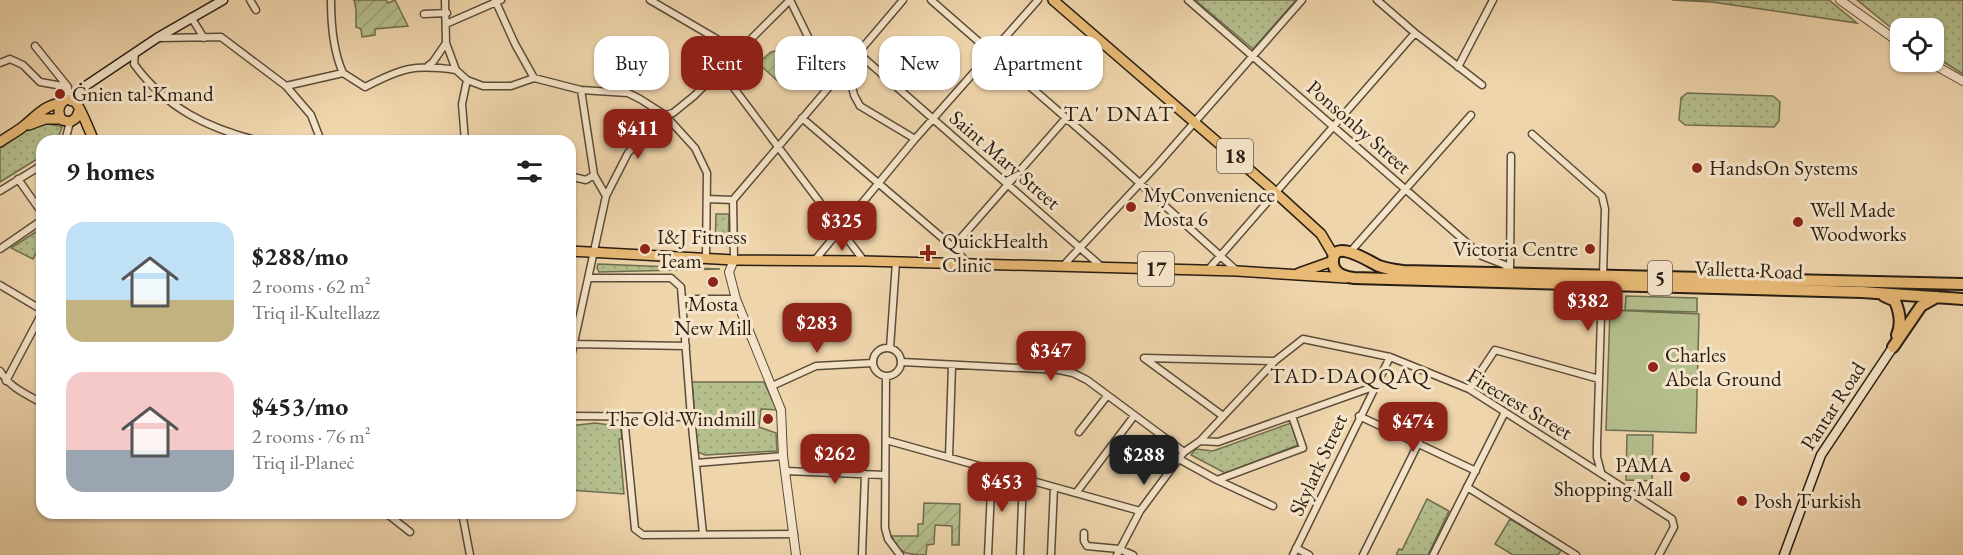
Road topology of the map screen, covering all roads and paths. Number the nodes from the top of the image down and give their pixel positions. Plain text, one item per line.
1 (223, 0) edge
2 (250, 0) edge
3 (331, 0) edge
4 (445, 0) edge
5 (650, 0) edge
6 (790, 0) edge
7 (903, 0) edge
8 (931, 0) edge
9 (1038, 0) edge
10 (1053, 0) edge
11 (1188, 0) edge
12 (1302, 0) edge
13 (1377, 0) edge
14 (1493, 0) edge
15 (1840, 0) edge
16 (1849, 0) edge
17 (497, 1) edge
18 (256, 10) dead end
19 (447, 13) junction
20 (424, 14) dead end
21 (191, 17) junction
22 (446, 24) junction
23 (1876, 26) junction
24 (1415, 33) junction
25 (712, 36) edge
26 (755, 36) edge
27 (808, 36) edge
28 (973, 36) edge
29 (1006, 36) edge
30 (1890, 36) edge
31 (157, 38) junction
32 (204, 38) junction
33 (867, 42) edge
34 (446, 43) junction
35 (35, 46) dead end
36 (135, 53) junction
37 (1252, 56) junction
38 (867, 61) edge
39 (0, 63) edge
40 (427, 66) junction
41 (1458, 66) junction
42 (456, 70) junction
43 (1944, 70) edge
44 (343, 73) junction
45 (972, 75) edge
46 (534, 78) junction
47 (467, 80) junction
48 (1963, 81) edge
49 (1482, 85) dead end
50 (286, 86) junction
51 (68, 87) junction
52 (581, 90) junction
53 (700, 90) edge
54 (735, 90) edge
55 (826, 90) edge
56 (853, 90) edge
57 (1035, 90) edge
58 (66, 101) junction
59 (79, 111) junction
60 (1471, 115) dead end
61 (663, 117) junction
62 (1066, 117) junction
63 (802, 118) junction
64 (67, 120) junction
65 (933, 120) junction
66 (1193, 122) junction
67 (1334, 126) junction
68 (23, 127) junction
69 (1532, 134) dead end
70 (66, 135) edge
71 (86, 135) edge
72 (90, 135) edge
73 (239, 135) edge
74 (319, 135) edge
75 (465, 135) edge
76 (915, 139) junction
77 (0, 142) edge
78 (777, 147) junction
79 (1511, 156) dead end
80 (36, 168) edge
81 (594, 175) junction
82 (576, 178) edge
83 (18, 179) junction
84 (880, 184) junction
85 (1008, 184) junction
86 (1140, 184) junction
87 (1406, 190) junction
88 (0, 191) edge
89 (1275, 192) junction
90 (606, 196) junction
91 (707, 199) junction
92 (733, 200) junction
93 (36, 204) edge
94 (36, 224) edge
95 (839, 229) junction
96 (953, 247) junction
97 (1080, 247) junction
98 (0, 249) edge
99 (576, 251) edge
100 (1351, 251) junction
101 (593, 252) junction
102 (1220, 255) junction
103 (1482, 256) junction
104 (706, 257) junction
105 (1333, 258) junction
106 (734, 260) junction
107 (815, 260) junction
108 (864, 261) junction
109 (896, 262) junction
110 (968, 264) junction
111 (1062, 267) junction
112 (1104, 268) junction
113 (1208, 270) junction
114 (1237, 271) junction
115 (1297, 273) junction
116 (1481, 274) junction
117 (1510, 274) junction
118 (589, 278) junction
119 (1346, 278) junction
120 (1602, 281) junction
121 (1963, 284) edge
122 (0, 285) edge
123 (1880, 293) junction
124 (1938, 297) junction
125 (682, 299) junction
126 (736, 299) junction
127 (1963, 299) edge
128 (36, 307) edge
129 (36, 323) edge
130 (576, 332) edge
131 (576, 344) edge
132 (686, 346) junction
133 (1893, 347) junction
134 (890, 348) junction
135 (1390, 357) junction
136 (902, 362) junction
137 (1275, 362) junction
138 (873, 363) junction
139 (952, 365) junction
140 (0, 371) edge
141 (886, 376) junction
142 (1599, 379) junction
143 (6, 381) junction
144 (772, 386) junction
145 (1374, 387) junction
146 (1469, 389) junction
147 (1107, 396) junction
148 (36, 400) edge
149 (1505, 412) junction
150 (576, 416) edge
151 (1134, 416) junction
152 (1223, 416) junction
153 (1292, 416) junction
154 (1359, 416) junction
155 (624, 417) junction
156 (691, 417) junction
157 (1078, 432) dead end
158 (886, 440) junction
159 (1200, 441) junction
160 (1419, 442) junction
161 (1184, 452) junction
162 (783, 456) junction
163 (949, 457) junction
164 (1597, 457) junction
165 (1179, 459) junction
166 (696, 463) junction
167 (1585, 463) junction
168 (992, 469) junction
169 (785, 471) junction
170 (1476, 471) junction
171 (1600, 472) junction
172 (865, 474) junction
173 (885, 475) junction
174 (1023, 478) junction
175 (1217, 480) junction
176 (1054, 487) junction
177 (1467, 487) junction
178 (1076, 493) junction
179 (1273, 506) dead end
180 (1140, 510) junction
181 (394, 519) edge
182 (463, 519) edge
183 (410, 532) dead end
184 (1084, 533) dead end
185 (703, 534) junction
186 (794, 534) junction
187 (862, 552) edge
188 (1118, 552) edge
189 (1294, 552) edge
190 (470, 555) edge
191 (796, 555) edge
192 (900, 555) edge
193 (988, 555) edge
194 (1020, 555) edge
195 (1052, 555) edge
196 (1133, 555) edge
197 (1309, 555) edge
198 (1363, 555) edge
199 (1433, 555) edge
200 (1576, 555) edge
201 (1659, 555) edge
202 (1784, 555) edge

1 - 21 main road
2 - 18 street
3 - 44 street
4 - 19 street
5 - 25 street
6 - 26 street
6 - 27 street
7 - 33 street
8 - 28 street
9 - 29 street
10 - 66 main road, 18
11 - 37 street, Ponsonby Street
12 - 37 street
13 - 24 street
14 - 41 street
15 - 23 street
16 - 23 street
17 - 22 street
17 - 46 street
19 - 20 street
19 - 22 street
21 - 31 main road
21 - 32 street
22 - 34 street
23 - 30 street
24 - 41 street
24 - 67 street
31 - 32 street
31 - 36 main road
32 - 50 street
34 - 40 street
34 - 42 street
35 - 51 street
36 - 58 main road
36 - 73 street
37 - 66 street
37 - 67 street, Ponsonby Street
38 - 65 street, Saint Mary Street
39 - 51 street
40 - 42 street
40 - 44 street
41 - 49 street
42 - 47 street
43 - 48 street
44 - 50 street
45 - 65 street
46 - 47 street
46 - 52 street
47 - 75 street
50 - 74 street
51 - 58 street
52 - 61 street
52 - 81 street
53 - 61 street
54 - 78 street
55 - 63 street
56 - 76 street
57 - 62 street
58 - 59 main road
58 - 64 main road
58 - 68 main road
59 - 64 main road
59 - 72 main road
60 - 87 street
61 - 90 street
61 - 91 street
62 - 85 street
62 - 86 street
63 - 78 street
63 - 84 street
64 - 68 main road
64 - 70 street
64 - 71 main road
65 - 76 street
65 - 85 street, Saint Mary Street
66 - 86 street
66 - 89 main road, 18
67 - 87 street, Ponsonby Street
67 - 89 street
68 - 77 main road
69 - 120 street
76 - 84 street
78 - 92 street
78 - 95 street
79 - 117 street
80 - 83 street
81 - 82 street
81 - 90 street
83 - 88 street
83 - 93 street
84 - 95 street
84 - 96 street
85 - 96 street
85 - 97 street, Saint Mary Street
86 - 97 street
86 - 102 street
87 - 100 street
87 - 103 street, Ponsonby Street
89 - 102 street
89 - 105 main road, 18
90 - 101 street
91 - 92 street
91 - 104 street
92 - 106 street
94 - 98 street
95 - 107 street
95 - 108 street
96 - 110 street
97 - 111 street
97 - 112 street, Saint Mary Street
99 - 101 main road, 17
100 - 105 highway
100 - 116 highway, Valletta Road / 5
101 - 104 main road, 17
101 - 118 street
102 - 113 street
102 - 114 street
103 - 116 street
103 - 117 street, Ponsonby Street
104 - 106 main road, 17
105 - 115 main road, 17
105 - 119 highway
106 - 107 main road, 17
106 - 126 street
107 - 108 main road, 17
108 - 109 main road, 17
109 - 110 main road, 17
109 - 134 street
110 - 111 main road, 17
111 - 112 main road, 17
112 - 113 main road, 17
113 - 114 main road, 17
114 - 115 main road, 17
115 - 119 main road, 17
116 - 117 highway, Valletta Road / 5
117 - 120 highway, Valletta Road / 5
118 - 125 street
118 - 130 street
119 - 120 highway, 5
120 - 121 highway, Valletta Road / 5
120 - 123 highway, Valletta Road / 5
120 - 142 street
122 - 128 street
123 - 124 highway, Valletta Road / 5
123 - 133 highway
124 - 127 highway, Valletta Road / 5
124 - 133 highway
125 - 126 street
125 - 132 street
126 - 144 street
129 - 143 street
131 - 132 street
132 - 156 street
133 - 202 main road, Pantar Road
134 - 136 street
134 - 138 street
135 - 137 street, Firecrest Street
135 - 145 street, Skylark Street
135 - 146 street, Firecrest Street
136 - 139 street
136 - 141 street
137 - 152 street
137 - 152 street
138 - 141 street
138 - 144 street
139 - 147 street
139 - 163 street
140 - 143 street
141 - 158 street
142 - 146 street
142 - 164 street
143 - 148 street
144 - 162 street
145 - 153 street
145 - 154 street, Skylark Street
146 - 149 street, Firecrest Street
147 - 151 street
147 - 157 street
149 - 167 street, Firecrest Street
149 - 170 street
150 - 155 street
151 - 161 street
151 - 178 street
152 - 159 street
153 - 159 street
153 - 175 street
154 - 160 street
154 - 189 street, Skylark Street
155 - 156 street
155 - 185 street
156 - 166 street
158 - 163 street
158 - 173 street
159 - 161 street
160 - 170 street
160 - 198 street
161 - 165 street
162 - 166 street
162 - 169 street
163 - 168 street
164 - 167 street
164 - 171 street
165 - 175 street
165 - 180 street
166 - 185 street
167 - 171 street, Firecrest Street
168 - 174 street
168 - 193 street
169 - 172 street
169 - 186 street
170 - 177 street
171 - 201 street, Firecrest Street
172 - 173 street
172 - 187 street
173 - 192 street
174 - 176 street
174 - 194 street
175 - 179 street
176 - 178 street
176 - 195 street
177 - 199 street
177 - 200 street
178 - 180 street
180 - 188 street
181 - 183 street
182 - 190 street
184 - 188 street
185 - 186 street
186 - 191 street
188 - 196 street
189 - 197 street

